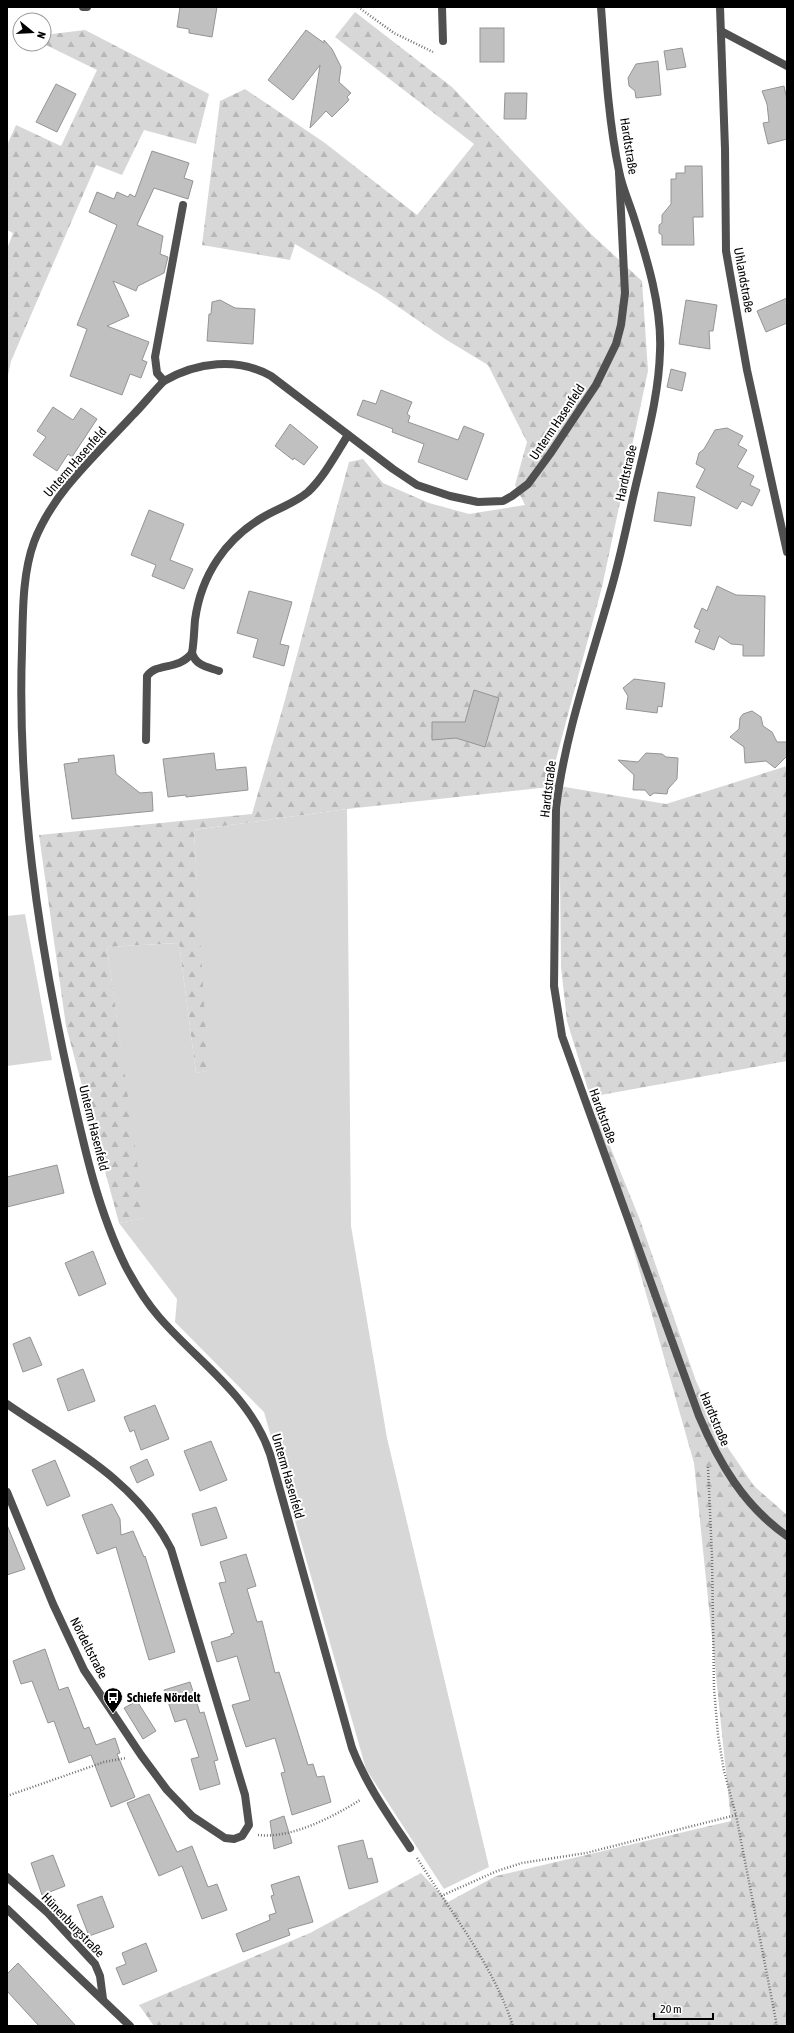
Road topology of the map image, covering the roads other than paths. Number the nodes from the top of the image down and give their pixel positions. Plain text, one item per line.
1 (83, 7) edge
2 (87, 7) edge
3 (442, 7) edge
4 (601, 7) edge
5 (720, 7) edge
6 (721, 31) junction
7 (443, 41) road end
8 (787, 66) edge
9 (619, 172) junction
10 (183, 205) dead end
11 (164, 382) junction
12 (348, 435) junction
13 (787, 552) edge
14 (192, 653) junction
15 (220, 671) dead end
16 (146, 740) dead end
17 (7, 1404) edge
18 (7, 1492) edge
19 (787, 1536) edge
20 (410, 1848) road end
21 (7, 1877) edge
22 (7, 1909) edge
23 (103, 1999) junction
24 (130, 2026) edge

1 - 2 street
3 - 7 street
4 - 9 street, Hardtstraße
5 - 6 street, Uhlandstraße
6 - 8 street
6 - 13 street, Uhlandstraße
9 - 12 street, Unterm Hasenfeld
9 - 19 street, Hardtstraße
10 - 11 street
11 - 12 street, Unterm Hasenfeld
11 - 20 street, Unterm Hasenfeld
12 - 14 street
14 - 15 street
14 - 16 street
17 - 18 street, Nördeltstraße
21 - 23 street, Hünenburgstraße
22 - 23 street
23 - 24 street

